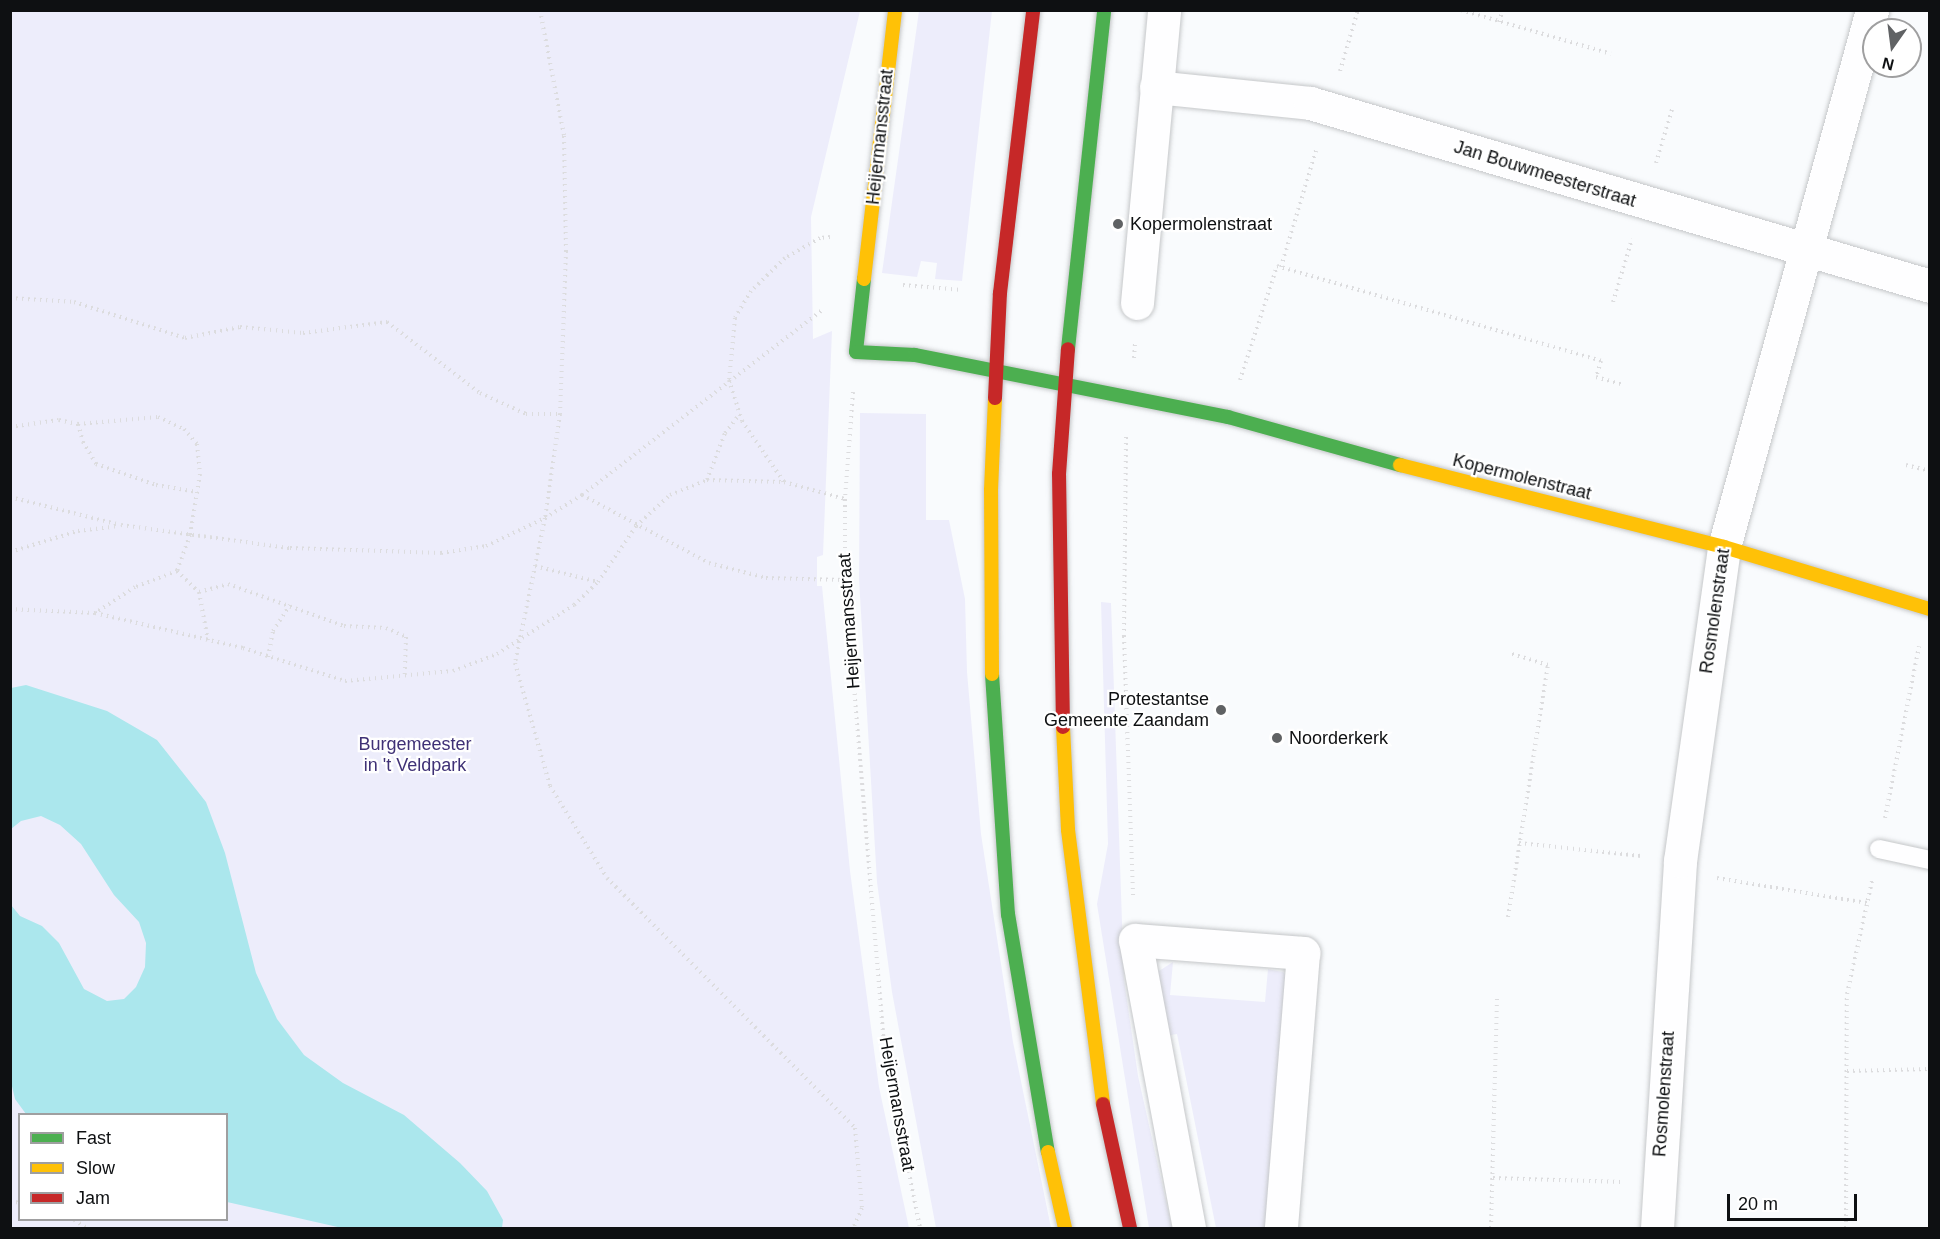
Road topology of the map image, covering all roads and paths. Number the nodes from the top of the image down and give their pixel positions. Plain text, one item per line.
1 (540, 10) edge
2 (896, 10) edge
3 (1033, 10) edge
4 (1104, 10) edge
5 (1164, 10) edge
6 (1358, 10) edge
7 (1461, 10) edge
8 (1503, 10) edge
9 (1872, 10) edge
10 (1500, 22) junction
11 (1611, 54) dead end
12 (1156, 87) junction
13 (1673, 106) dead end
14 (1328, 109) junction
15 (1644, 203) junction
16 (870, 235) junction
17 (1805, 251) junction
18 (1281, 267) junction
19 (1929, 286) edge
20 (862, 295) junction
21 (10, 298) edge
22 (1613, 302) dead end
23 (1137, 303) joint
24 (856, 352) junction
25 (996, 371) junction
26 (729, 380) junction
27 (1064, 384) junction
28 (1621, 384) dead end
29 (1130, 397) junction
30 (560, 414) junction
31 (740, 414) junction
32 (1228, 417) junction
33 (78, 424) junction
34 (10, 428) edge
35 (1906, 465) dead end
36 (1929, 471) edge
37 (707, 480) junction
38 (784, 482) junction
39 (197, 492) junction
40 (582, 495) junction
41 (10, 497) edge
42 (845, 499) junction
43 (545, 518) junction
44 (121, 525) junction
45 (636, 526) junction
46 (190, 535) junction
47 (1724, 547) junction
48 (10, 552) edge
49 (535, 566) junction
50 (177, 571) junction
51 (845, 580) junction
52 (598, 582) junction
53 (199, 592) junction
54 (290, 605) junction
55 (1928, 608) edge
56 (10, 609) edge
57 (95, 613) junction
58 (208, 640) junction
59 (520, 641) junction
60 (1509, 653) dead end
61 (268, 657) junction
62 (405, 675) junction
63 (1519, 843) junction
64 (1879, 849) junction
65 (1929, 860) edge
66 (1679, 866) junction
67 (1867, 903) junction
68 (1508, 917) dead end
69 (1135, 940) junction
70 (1497, 997) dead end
71 (1929, 1069) edge
72 (1847, 1071) junction
73 (1493, 1178) junction
74 (1659, 1183) junction
75 (853, 1228) edge
76 (921, 1228) edge
77 (1065, 1228) edge
78 (1130, 1228) edge
79 (1189, 1228) edge
80 (1281, 1228) edge
81 (1491, 1228) edge
82 (1657, 1228) edge
83 (1846, 1228) edge

1 - 30 path
2 - 16 main road, Heijermansstraat
3 - 25 main road
4 - 27 main road
5 - 12 street
6 - 14 path
7 - 10 path
8 - 10 path
9 - 17 street, Rosmolenstraat
10 - 11 path
12 - 14 street, Jan Bouwmeesterstraat
12 - 23 street
13 - 15 path
14 - 15 street, Jan Bouwmeesterstraat
14 - 18 path
15 - 17 street, Jan Bouwmeesterstraat
15 - 22 path
16 - 20 main road, Heijermansstraat
16 - 26 path
17 - 19 street, Jan Bouwmeesterstraat
17 - 47 street, Rosmolenstraat
18 - 28 path
18 - 32 path
20 - 24 main road, Heijermansstraat
20 - 26 path
21 - 30 path
23 - 29 path
24 - 25 main road, Kopermolenstraat
24 - 42 path, Heijermansstraat
25 - 27 main road, Kopermolenstraat
25 - 77 main road
26 - 31 path
26 - 40 path
27 - 29 main road, Kopermolenstraat
27 - 78 main road
29 - 32 main road, Kopermolenstraat
29 - 69 path
30 - 43 path
31 - 37 path
31 - 38 path
32 - 47 main road, Kopermolenstraat
33 - 34 path
33 - 39 path
33 - 39 path
35 - 36 path
37 - 38 path
37 - 45 path
38 - 42 path
39 - 46 path
40 - 43 path
40 - 45 path
41 - 44 path
42 - 51 path, Heijermansstraat
43 - 46 path
43 - 49 path
44 - 46 path
44 - 48 path
45 - 51 path
45 - 52 path
46 - 50 path
47 - 55 main road, Kopermolenstraat
47 - 66 street, Rosmolenstraat
49 - 52 path
49 - 59 path
50 - 53 path
50 - 57 path
51 - 76 path, Heijermansstraat
52 - 59 path
53 - 54 path
53 - 58 path
54 - 61 path
54 - 62 path
55 - 64 path
56 - 57 path
57 - 58 path
58 - 61 path
59 - 62 path
59 - 75 path
60 - 63 path
61 - 62 path
63 - 66 path
63 - 68 path
64 - 65 lane
64 - 67 path
66 - 67 path
66 - 74 street, Rosmolenstraat
67 - 72 path
69 - 79 street
69 - 80 street
70 - 73 path
71 - 72 path
72 - 83 path
73 - 74 path
73 - 81 path
74 - 82 street, Rosmolenstraat

